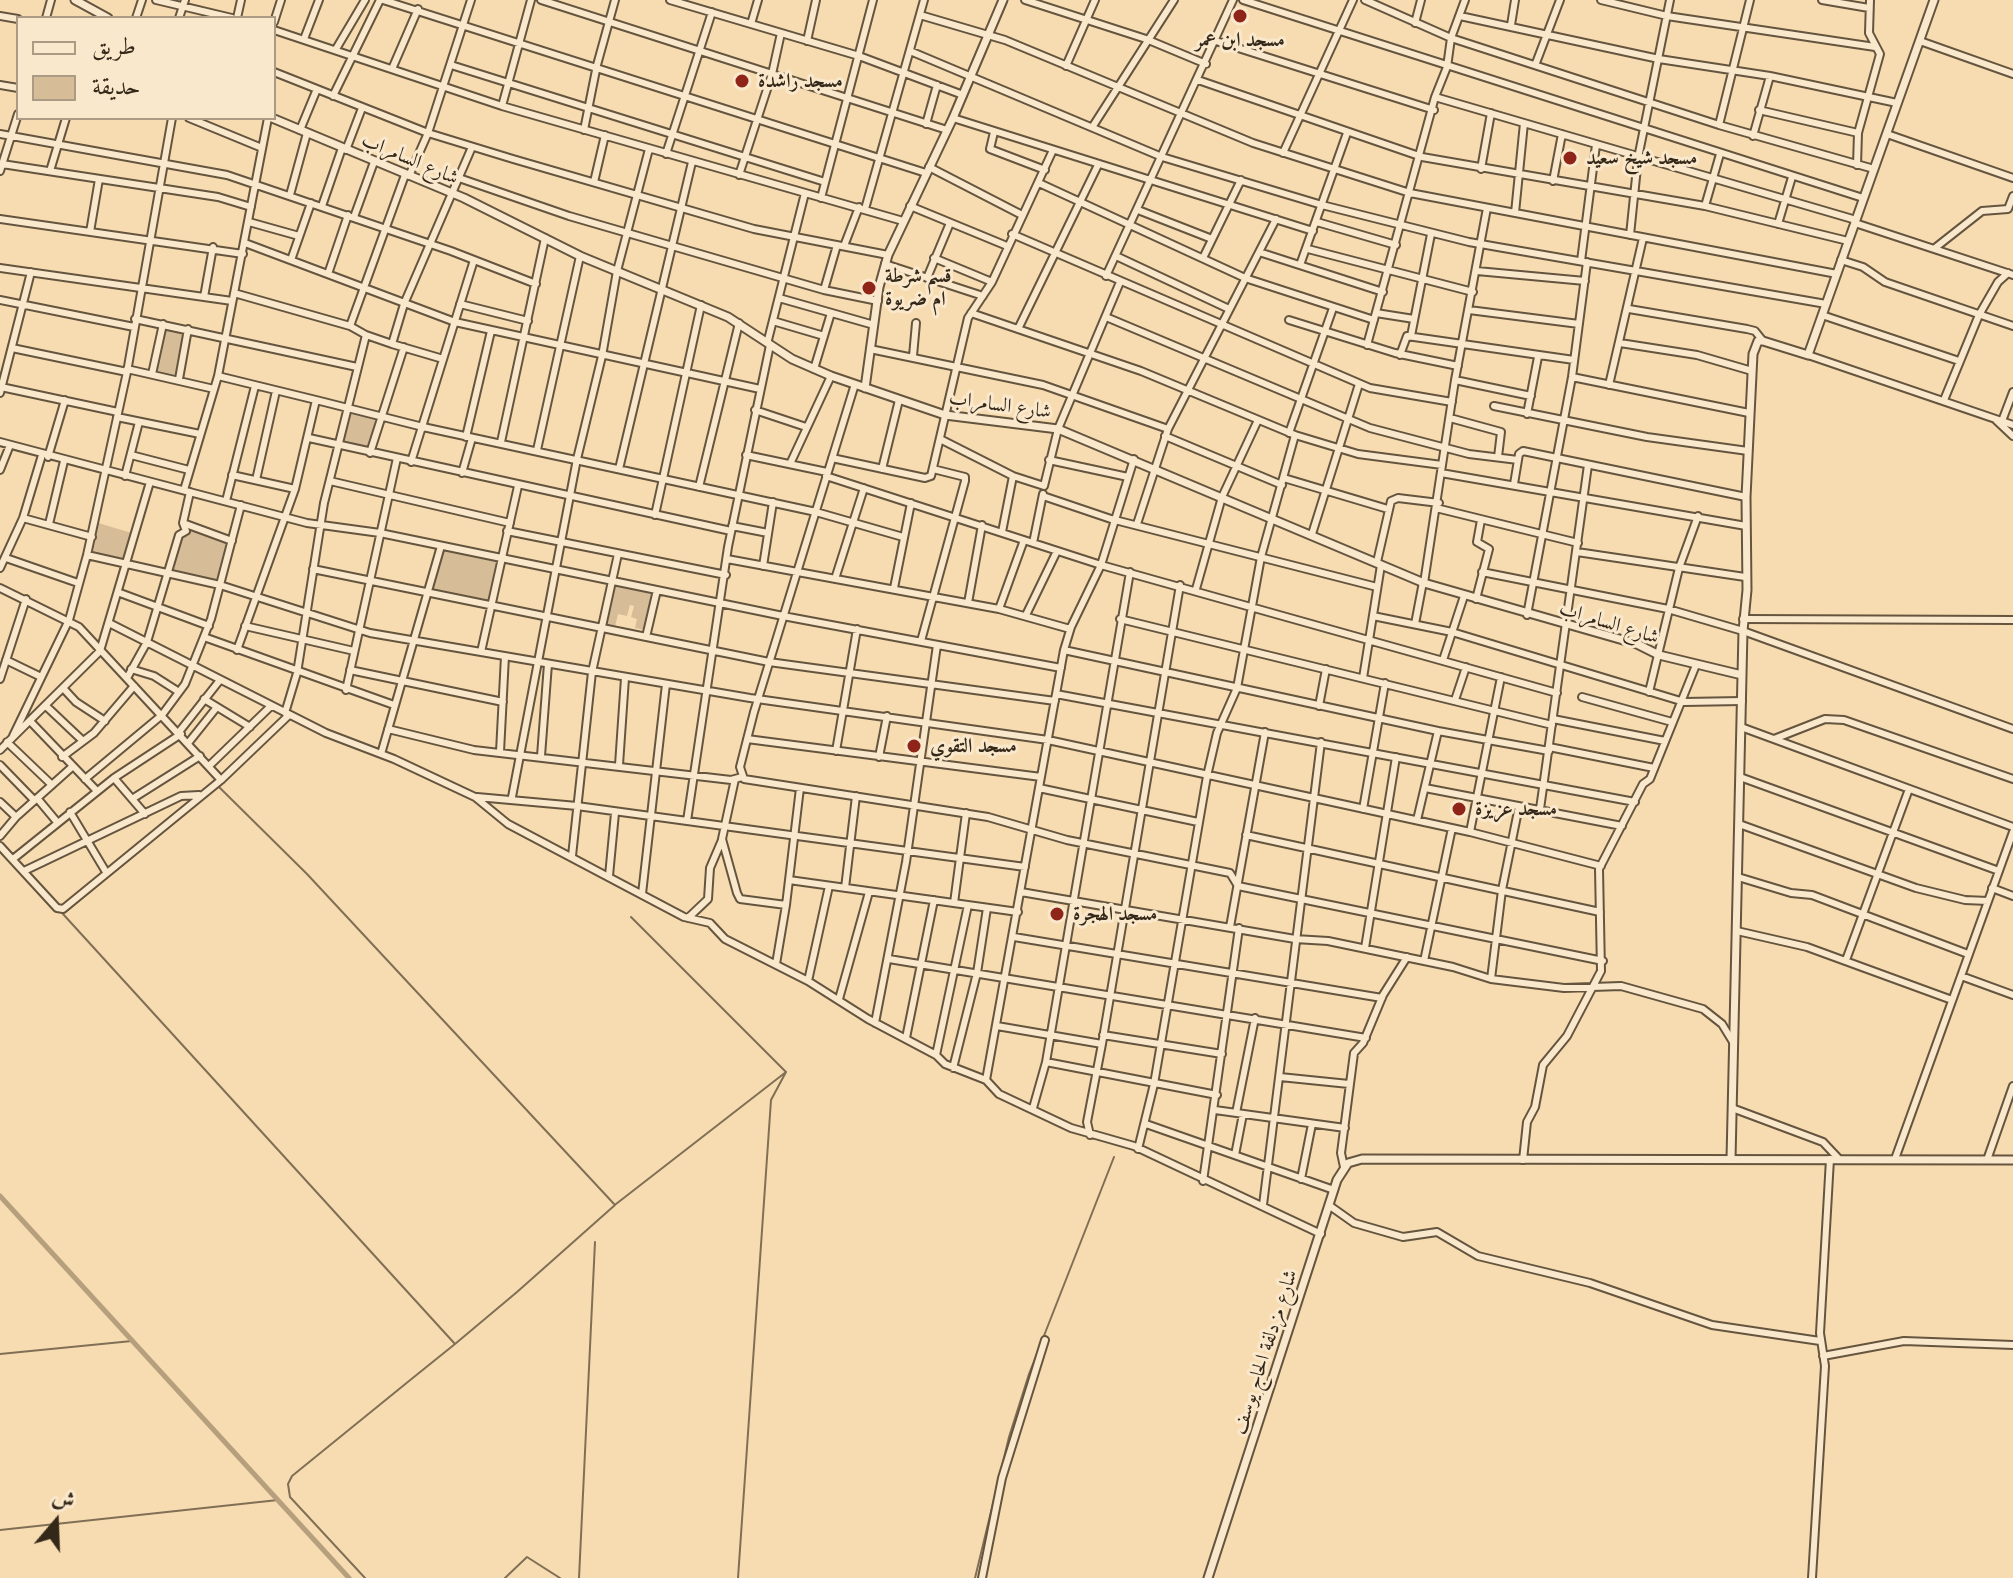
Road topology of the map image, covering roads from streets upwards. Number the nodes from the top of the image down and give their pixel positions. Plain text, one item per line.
1 (75, 0) edge
2 (96, 0) edge
3 (156, 0) edge
4 (319, 0) edge
5 (365, 0) edge
6 (382, 0) edge
7 (471, 0) edge
8 (531, 0) edge
9 (541, 0) edge
10 (615, 0) edge
11 (670, 0) edge
12 (758, 0) edge
13 (816, 0) edge
14 (873, 0) edge
15 (924, 0) edge
16 (1003, 0) edge
17 (1025, 0) edge
18 (1095, 0) edge
19 (1174, 0) edge
20 (1233, 0) edge
21 (1243, 0) edge
22 (1353, 0) edge
23 (1365, 0) edge
24 (1421, 0) edge
25 (1465, 0) edge
26 (1515, 0) edge
27 (1560, 0) edge
28 (1601, 0) edge
29 (1670, 0) edge
30 (1739, 0) edge
31 (1827, 0) edge
32 (1870, 0) edge
33 (1925, 0) edge
34 (1934, 0) edge
35 (1750, 1) edge
36 (184, 3) edge
37 (697, 3) edge
38 (1869, 8) junction
39 (418, 9) junction
40 (712, 12) junction
41 (96, 13) edge
42 (920, 15) junction
43 (227, 16) edge
44 (1460, 16) junction
45 (1667, 16) junction
46 (609, 20) junction
47 (1086, 20) junction
48 (1926, 21) junction
49 (463, 23) junction
50 (1415, 23) junction
51 (751, 24) junction
52 (1511, 25) junction
53 (1743, 29) junction
54 (276, 31) edge
55 (1338, 32) junction
56 (781, 33) junction
57 (1548, 33) junction
58 (988, 34) junction
59 (1451, 38) junction
60 (304, 39) junction
61 (1146, 39) junction
62 (807, 41) junction
63 (1216, 41) junction
64 (1920, 41) junction
65 (519, 45) junction
66 (1875, 47) junction
67 (336, 49) junction
68 (700, 50) junction
69 (910, 51) junction
70 (354, 56) junction
71 (859, 56) junction
72 (1659, 59) junction
73 (1536, 63) junction
74 (1206, 64) junction
75 (451, 65) junction
76 (597, 65) junction
77 (1066, 66) junction
78 (1447, 67) junction
79 (392, 69) junction
80 (1733, 72) junction
81 (276, 73) edge
82 (1319, 73) junction
83 (772, 74) junction
84 (971, 74) junction
85 (2013, 74) edge
86 (904, 75) junction
87 (1770, 76) junction
88 (1198, 80) junction
89 (508, 85) junction
90 (937, 85) junction
91 (444, 88) junction
92 (1117, 88) junction
93 (317, 89) junction
94 (1868, 94) junction
95 (963, 95) junction
96 (333, 96) junction
97 (686, 96) junction
98 (1435, 97) junction
99 (848, 98) junction
100 (1650, 103) junction
101 (1897, 103) junction
102 (502, 106) junction
103 (589, 106) junction
104 (362, 108) junction
105 (1434, 110) junction
106 (1759, 110) junction
107 (1491, 113) junction
108 (892, 114) junction
109 (1301, 114) junction
110 (1182, 115) junction
111 (757, 118) junction
112 (953, 118) junction
113 (16, 120) edge
114 (65, 120) edge
115 (172, 120) edge
116 (194, 120) edge
117 (269, 120) edge
118 (275, 120) edge
119 (1524, 123) junction
120 (926, 124) junction
121 (1719, 125) junction
122 (1093, 126) junction
123 (1644, 129) junction
124 (584, 130) junction
125 (947, 130) junction
126 (304, 131) junction
127 (994, 132) junction
128 (428, 133) junction
129 (672, 133) junction
130 (1347, 133) junction
131 (1858, 133) junction
132 (0, 134) edge
133 (1562, 134) junction
134 (1887, 134) junction
135 (605, 135) junction
136 (10, 136) junction
137 (1753, 136) junction
138 (835, 143) junction
139 (58, 144) junction
140 (1596, 145) junction
141 (472, 147) junction
142 (262, 148) junction
143 (344, 149) junction
144 (649, 149) junction
145 (1053, 150) junction
146 (1283, 153) junction
147 (666, 154) junction
148 (1720, 154) junction
149 (745, 156) junction
150 (881, 157) junction
151 (1162, 157) junction
152 (1422, 157) junction
153 (1638, 158) junction
154 (162, 162) junction
155 (374, 162) junction
156 (692, 162) junction
157 (1098, 165) junction
158 (1857, 165) junction
159 (1, 168) edge
160 (1481, 169) junction
161 (1874, 169) junction
162 (928, 170) junction
163 (1045, 170) junction
164 (50, 171) junction
165 (1334, 171) junction
166 (1519, 174) junction
167 (739, 175) junction
168 (407, 176) junction
169 (1792, 177) junction
170 (459, 178) junction
171 (2013, 178) edge
172 (99, 179) junction
173 (1712, 179) junction
174 (1241, 180) junction
175 (1151, 181) junction
176 (1553, 181) junction
177 (594, 182) junction
178 (825, 182) junction
179 (1039, 183) junction
180 (255, 186) junction
181 (1591, 187) junction
182 (158, 188) junction
183 (450, 193) junction
184 (805, 193) junction
185 (1410, 193) junction
186 (1634, 193) junction
187 (290, 195) junction
188 (637, 195) junction
189 (2013, 196) edge
190 (821, 198) junction
191 (1863, 198) junction
192 (1786, 200) junction
193 (311, 203) junction
194 (1080, 203) junction
195 (1231, 204) junction
196 (1322, 205) junction
197 (322, 206) junction
198 (910, 206) junction
199 (1705, 206) junction
200 (251, 207) junction
201 (679, 208) junction
202 (862, 208) junction
203 (1487, 208) junction
204 (1138, 210) junction
205 (1515, 213) junction
206 (1022, 215) junction
207 (351, 216) junction
208 (0, 219) edge
209 (1276, 219) junction
210 (903, 221) junction
211 (1855, 221) junction
212 (249, 222) junction
213 (1317, 222) junction
214 (950, 223) junction
215 (1585, 224) junction
216 (1778, 224) junction
217 (1400, 226) junction
218 (1130, 227) junction
219 (387, 228) junction
220 (1313, 231) junction
221 (90, 232) junction
222 (627, 232) junction
223 (1012, 234) junction
224 (1431, 234) junction
225 (1630, 235) junction
226 (299, 236) junction
227 (545, 238) junction
228 (793, 238) junction
229 (1643, 238) junction
230 (1212, 239) junction
231 (148, 240) junction
232 (1848, 241) junction
233 (245, 243) junction
234 (429, 243) junction
235 (1482, 244) junction
236 (672, 245) junction
237 (1396, 245) junction
238 (840, 246) junction
239 (1007, 246) junction
240 (213, 247) junction
241 (1935, 248) junction
242 (1308, 249) junction
243 (1259, 252) junction
244 (1055, 253) junction
245 (243, 254) junction
246 (888, 255) junction
247 (580, 256) junction
248 (1116, 256) junction
249 (934, 258) junction
250 (1203, 258) junction
251 (291, 260) junction
252 (474, 260) junction
253 (1841, 260) junction
254 (1584, 261) junction
255 (885, 264) junction
256 (1300, 265) junction
257 (0, 268) edge
258 (1636, 270) junction
259 (617, 271) junction
260 (1477, 271) junction
261 (31, 272) junction
262 (1389, 273) junction
263 (328, 274) junction
264 (1837, 274) junction
265 (2011, 274) edge
266 (1106, 276) junction
267 (927, 278) junction
268 (1245, 278) junction
269 (786, 279) junction
270 (1585, 281) junction
271 (992, 282) junction
272 (1120, 282) junction
273 (1423, 282) junction
274 (536, 284) junction
275 (141, 287) junction
276 (365, 289) junction
277 (661, 290) junction
278 (824, 290) junction
279 (1383, 292) junction
280 (1473, 292) junction
281 (234, 293) junction
282 (983, 296) junction
283 (204, 297) junction
284 (779, 298) junction
285 (0, 300) edge
286 (232, 301) junction
287 (878, 301) junction
288 (404, 304) junction
289 (460, 304) junction
290 (1826, 304) junction
291 (22, 305) junction
292 (701, 305) junction
293 (1333, 308) junction
294 (1229, 309) junction
295 (1629, 309) junction
296 (1469, 310) junction
297 (831, 313) junction
298 (971, 313) junction
299 (1822, 315) junction
300 (1979, 315) junction
301 (1375, 316) junction
302 (1106, 317) junction
303 (1414, 319) junction
304 (1289, 320) dead end
305 (528, 321) junction
306 (773, 321) junction
307 (455, 322) junction
308 (134, 323) junction
309 (739, 323) junction
310 (916, 323) dead end
311 (163, 324) junction
312 (1579, 324) junction
313 (874, 325) junction
314 (1219, 325) junction
315 (350, 326) junction
316 (2013, 326) edge
317 (188, 329) junction
318 (1018, 329) junction
319 (491, 331) junction
320 (1325, 332) junction
321 (366, 335) junction
322 (824, 336) junction
323 (1411, 336) junction
324 (226, 338) junction
325 (524, 338) junction
326 (1763, 341) junction
327 (769, 343) junction
328 (1620, 343) junction
329 (392, 344) junction
330 (1367, 345) junction
331 (560, 346) junction
332 (404, 347) junction
333 (1462, 347) junction
334 (0, 349) edge
335 (870, 349) junction
336 (11, 350) junction
337 (1091, 355) junction
338 (1400, 355) junction
339 (1808, 355) junction
340 (602, 356) junction
341 (913, 356) junction
342 (1538, 357) junction
343 (1204, 358) junction
344 (443, 359) junction
345 (1574, 360) junction
346 (1959, 361) junction
347 (642, 362) junction
348 (958, 364) junction
349 (1314, 365) junction
350 (1458, 366) junction
351 (357, 367) junction
352 (814, 369) junction
353 (127, 370) junction
354 (1752, 371) junction
355 (684, 372) junction
356 (152, 374) junction
357 (218, 376) junction
358 (831, 376) junction
359 (1572, 377) junction
360 (179, 379) junction
361 (1455, 380) junction
362 (723, 381) junction
363 (855, 384) junction
364 (1359, 384) junction
365 (1609, 385) junction
366 (255, 386) junction
367 (865, 388) junction
368 (1, 389) edge
369 (214, 389) junction
370 (760, 389) junction
371 (1187, 390) junction
372 (276, 391) junction
373 (2013, 392) edge
374 (1073, 395) junction
375 (1531, 396) junction
376 (65, 400) junction
377 (316, 400) junction
378 (899, 400) junction
379 (1303, 400) junction
380 (1944, 400) junction
381 (1452, 402) junction
382 (1494, 406) dead end
383 (347, 408) junction
384 (755, 410) junction
385 (1749, 413) junction
386 (118, 414) junction
387 (1527, 414) junction
388 (945, 415) junction
389 (382, 417) junction
390 (1450, 418) junction
391 (1346, 419) junction
392 (1258, 420) junction
393 (1999, 420) junction
394 (139, 422) junction
395 (1564, 422) junction
396 (2013, 425) edge
397 (423, 427) junction
398 (806, 427) junction
399 (1058, 429) junction
400 (1167, 432) junction
401 (200, 434) junction
402 (1292, 434) junction
403 (2013, 436) edge
404 (469, 437) junction
405 (309, 438) junction
406 (940, 439) junction
407 (0, 442) edge
408 (501, 442) junction
409 (10, 445) junction
410 (338, 447) junction
411 (1337, 448) junction
412 (1445, 448) junction
413 (537, 450) junction
414 (1748, 451) junction
415 (370, 453) junction
416 (131, 455) junction
417 (746, 455) junction
418 (45, 456) junction
419 (1498, 457) junction
420 (397, 458) junction
421 (832, 458) junction
422 (1557, 458) junction
423 (577, 459) junction
424 (1134, 459) junction
425 (1049, 460) junction
426 (1518, 460) junction
427 (64, 461) junction
428 (411, 462) junction
429 (790, 464) junction
430 (1235, 465) junction
431 (1588, 465) junction
432 (1153, 467) junction
433 (619, 469) junction
434 (882, 469) junction
435 (933, 469) junction
436 (1442, 469) junction
437 (0, 470) edge
438 (189, 470) junction
439 (105, 472) junction
440 (462, 473) junction
441 (826, 474) junction
442 (232, 475) junction
443 (125, 476) junction
444 (1013, 476) junction
445 (1128, 477) junction
446 (663, 478) junction
447 (256, 480) junction
448 (330, 481) junction
449 (1283, 481) junction
450 (150, 482) junction
451 (1514, 484) junction
452 (518, 486) junction
453 (1044, 486) junction
454 (699, 487) junction
455 (864, 488) junction
456 (295, 489) junction
457 (1551, 490) junction
458 (187, 491) junction
459 (1325, 491) junction
460 (390, 494) junction
461 (738, 495) junction
462 (569, 496) junction
463 (1043, 496) junction
464 (1222, 497) junction
465 (1584, 497) junction
466 (1746, 497) junction
467 (226, 501) junction
468 (773, 502) junction
469 (911, 503) junction
470 (241, 505) junction
471 (1437, 506) junction
472 (1388, 509) junction
473 (816, 512) junction
474 (655, 515) junction
475 (953, 515) junction
476 (1698, 516) junction
477 (23, 518) junction
478 (284, 518) junction
479 (1273, 518) junction
480 (1116, 520) junction
481 (1481, 520) junction
482 (183, 523) junction
483 (510, 523) junction
484 (49, 524) junction
485 (1137, 524) junction
486 (323, 525) junction
487 (854, 525) junction
488 (982, 525) junction
489 (1746, 526) junction
490 (732, 529) junction
491 (507, 531) junction
492 (1002, 532) junction
493 (380, 533) junction
494 (768, 533) junction
495 (1312, 534) junction
496 (1542, 535) junction
497 (92, 537) junction
498 (903, 537) junction
499 (1024, 540) junction
500 (232, 541) junction
501 (561, 542) junction
502 (1033, 543) junction
503 (1207, 543) junction
504 (1578, 543) junction
505 (441, 546) junction
506 (1057, 551) junction
507 (1577, 552) junction
508 (618, 554) junction
509 (87, 555) junction
510 (1261, 557) junction
511 (6, 558) junction
512 (501, 559) junction
513 (727, 559) junction
514 (1379, 563) junction
515 (127, 565) junction
516 (1101, 565) junction
517 (763, 566) junction
518 (0, 568) edge
519 (1679, 568) junction
520 (313, 569) junction
521 (556, 570) junction
522 (169, 572) junction
523 (796, 572) junction
524 (1130, 572) junction
525 (1482, 572) junction
526 (726, 575) junction
527 (1745, 577) junction
528 (835, 579) junction
529 (612, 581) junction
530 (369, 582) junction
531 (1424, 582) junction
532 (78, 583) junction
533 (1535, 584) junction
534 (220, 585) junction
535 (1180, 585) junction
536 (1377, 587) junction
537 (0, 588) edge
538 (894, 588) junction
539 (1196, 589) junction
540 (657, 590) junction
541 (1571, 591) junction
542 (120, 593) junction
543 (427, 593) junction
544 (258, 596) junction
545 (933, 596) junction
546 (1464, 596) junction
547 (26, 599) junction
548 (1475, 599) junction
549 (722, 603) junction
550 (968, 603) junction
551 (492, 605) junction
552 (1251, 605) junction
553 (160, 606) junction
554 (999, 609) junction
555 (1668, 609) junction
556 (306, 612) junction
557 (1026, 615) junction
558 (1527, 615) junction
559 (783, 616) junction
560 (1373, 616) junction
561 (547, 617) junction
562 (1120, 619) junction
563 (1743, 619) junction
564 (69, 620) junction
565 (2013, 620) edge
566 (109, 623) junction
567 (1415, 624) junction
568 (209, 626) junction
569 (245, 626) junction
570 (1566, 627) junction
571 (601, 628) junction
572 (857, 629) junction
573 (1070, 629) junction
574 (358, 630) junction
575 (1173, 631) junction
576 (1743, 631) junction
577 (1452, 632) junction
578 (204, 637) junction
579 (646, 637) junction
580 (1369, 639) junction
581 (301, 640) junction
582 (921, 641) junction
583 (147, 642) junction
584 (412, 642) junction
585 (937, 645) junction
586 (1246, 649) junction
587 (237, 650) junction
588 (1064, 650) junction
589 (100, 651) junction
590 (354, 651) junction
591 (713, 651) junction
592 (481, 652) junction
593 (1659, 655) junction
594 (505, 656) junction
595 (6, 660) junction
596 (1443, 660) junction
597 (1115, 661) junction
598 (536, 662) junction
599 (769, 662) junction
600 (548, 664) junction
601 (192, 665) junction
602 (1561, 665) junction
603 (1696, 665) junction
604 (1466, 667) junction
605 (1061, 668) junction
606 (131, 669) junction
607 (1326, 669) junction
608 (350, 670) junction
609 (848, 671) junction
610 (592, 672) junction
611 (1165, 672) junction
612 (297, 673) junction
613 (1742, 675) junction
614 (39, 676) junction
615 (1501, 677) junction
616 (127, 678) junction
617 (625, 678) junction
618 (1363, 678) junction
619 (0, 679) edge
620 (220, 680) junction
621 (400, 683) junction
622 (1385, 683) junction
623 (666, 684) junction
624 (932, 684) junction
625 (134, 686) junction
626 (63, 688) junction
627 (1237, 688) junction
628 (346, 690) junction
629 (705, 690) junction
630 (179, 692) junction
631 (1649, 692) junction
632 (1557, 693) junction
633 (1582, 697) dead end
634 (758, 698) junction
635 (1056, 698) junction
636 (204, 699) junction
637 (1455, 700) junction
638 (1742, 701) junction
639 (503, 702) junction
640 (1107, 702) junction
641 (1684, 702) junction
642 (394, 705) junction
643 (46, 706) junction
644 (271, 706) junction
645 (1319, 706) junction
646 (217, 707) junction
647 (843, 710) junction
648 (1496, 710) junction
649 (1158, 712) junction
650 (287, 714) junction
651 (162, 715) junction
652 (887, 716) junction
653 (1379, 719) junction
654 (30, 721) junction
655 (105, 721) junction
656 (1553, 722) junction
657 (1672, 722) junction
658 (928, 723) junction
659 (1223, 724) junction
660 (250, 727) junction
661 (1741, 727) junction
662 (388, 729) junction
663 (2013, 729) edge
664 (1438, 731) junction
665 (1265, 732) junction
666 (180, 733) junction
667 (13, 736) junction
668 (747, 739) junction
669 (1491, 739) junction
670 (1774, 739) junction
671 (1048, 740) junction
672 (83, 741) junction
673 (1665, 741) junction
674 (7, 742) junction
675 (189, 742) junction
676 (1321, 742) junction
677 (1549, 749) junction
678 (0, 750) edge
679 (836, 751) junction
680 (1100, 751) junction
681 (500, 752) junction
682 (1375, 752) junction
683 (381, 754) junction
684 (520, 755) junction
685 (200, 756) junction
686 (541, 756) junction
687 (62, 757) junction
688 (879, 757) junction
689 (1396, 757) junction
690 (581, 760) junction
691 (921, 763) junction
692 (1151, 763) junction
693 (1431, 763) junction
694 (0, 765) edge
695 (619, 765) junction
696 (209, 766) junction
697 (72, 767) junction
698 (1654, 768) junction
699 (656, 770) junction
700 (1484, 773) junction
701 (693, 775) junction
702 (1207, 776) junction
703 (1041, 777) junction
704 (1740, 777) junction
705 (114, 778) junction
706 (738, 778) junction
707 (85, 779) junction
708 (2013, 779) edge
709 (221, 780) junction
710 (52, 785) junction
711 (1543, 785) junction
712 (1255, 786) junction
713 (800, 788) junction
714 (1039, 788) junction
715 (1425, 788) junction
716 (1909, 789) junction
717 (97, 791) junction
718 (199, 795) junction
719 (856, 796) junction
720 (475, 797) junction
721 (512, 797) junction
722 (1312, 798) junction
723 (1479, 798) junction
724 (36, 799) junction
725 (132, 799) junction
726 (1092, 799) junction
727 (0, 802) edge
728 (1635, 802) junction
729 (915, 805) junction
730 (577, 806) junction
731 (1519, 806) junction
732 (1363, 809) junction
733 (1540, 809) junction
734 (1142, 810) junction
735 (70, 812) junction
736 (615, 813) junction
737 (966, 813) junction
738 (1385, 813) junction
739 (145, 814) junction
740 (651, 816) junction
741 (16, 817) junction
742 (1417, 820) junction
743 (687, 821) junction
744 (57, 822) junction
745 (1198, 822) junction
746 (1739, 824) junction
747 (724, 826) junction
748 (1622, 826) junction
749 (1452, 828) junction
750 (1031, 830) junction
751 (2013, 830) edge
752 (1470, 832) junction
753 (1894, 834) junction
754 (1246, 835) junction
755 (795, 836) junction
756 (90, 839) junction
757 (722, 839) junction
758 (1512, 842) junction
759 (0, 843) edge
760 (850, 843) junction
761 (1084, 843) junction
762 (1305, 847) junction
763 (908, 851) junction
764 (1135, 852) junction
765 (572, 856) junction
766 (13, 859) junction
767 (960, 859) junction
768 (1192, 863) junction
769 (1378, 863) junction
770 (1601, 866) junction
771 (1025, 867) junction
772 (24, 871) junction
773 (1999, 871) junction
774 (106, 872) junction
775 (1880, 875) junction
776 (609, 876) junction
777 (1440, 877) junction
778 (1738, 877) junction
779 (789, 880) junction
780 (829, 886) junction
781 (1238, 886) junction
782 (845, 888) junction
783 (1992, 888) junction
784 (1502, 890) junction
785 (869, 892) junction
786 (1021, 892) junction
787 (642, 894) junction
788 (2013, 896) edge
789 (901, 897) junction
790 (1300, 898) junction
791 (934, 900) junction
792 (1074, 900) junction
793 (1988, 901) junction
794 (954, 903) junction
795 (786, 905) junction
796 (968, 905) junction
797 (987, 908) junction
798 (1126, 908) junction
799 (1018, 912) junction
800 (1600, 912) junction
801 (1370, 914) junction
802 (1862, 915) junction
803 (688, 918) junction
804 (1183, 918) junction
805 (1432, 926) junction
806 (1234, 928) junction
807 (1737, 931) junction
808 (1014, 937) junction
809 (1295, 939) junction
810 (1498, 940) junction
811 (1066, 945) junction
812 (1365, 948) junction
813 (1118, 953) junction
814 (1968, 954) junction
815 (1407, 957) junction
816 (889, 959) junction
817 (1846, 960) junction
818 (1424, 961) junction
819 (1603, 961) junction
820 (1175, 962) junction
821 (776, 964) junction
822 (923, 964) junction
823 (956, 970) junction
824 (1232, 972) junction
825 (977, 973) junction
826 (1961, 976) junction
827 (1006, 978) junction
828 (1491, 979) junction
829 (808, 981) junction
830 (1289, 982) junction
831 (1058, 987) junction
832 (1593, 987) junction
833 (1111, 995) junction
834 (2013, 995) edge
835 (1382, 998) junction
836 (839, 999) junction
837 (1952, 1000) junction
838 (1167, 1005) junction
839 (1227, 1014) junction
840 (1255, 1018) junction
841 (875, 1023) junction
842 (1285, 1023) junction
843 (997, 1026) junction
844 (1049, 1035) junction
845 (1103, 1035) junction
846 (906, 1038) junction
847 (1366, 1038) junction
848 (1102, 1044) junction
849 (1161, 1044) junction
850 (1734, 1044) junction
851 (1222, 1054) junction
852 (936, 1055) junction
853 (1046, 1062) junction
854 (953, 1068) junction
855 (1098, 1072) junction
856 (1280, 1077) junction
857 (986, 1080) junction
858 (1154, 1084) junction
859 (1349, 1084) junction
860 (2013, 1086) edge
861 (1217, 1095) junction
862 (1033, 1108) junction
863 (1732, 1108) junction
864 (1215, 1110) junction
865 (1240, 1114) junction
866 (1274, 1119) junction
867 (1146, 1124) junction
868 (1312, 1124) junction
869 (1345, 1128) junction
870 (1090, 1135) junction
871 (1209, 1146) junction
872 (1138, 1149) junction
873 (1235, 1155) junction
874 (1731, 1159) junction
875 (1834, 1159) junction
876 (1895, 1159) junction
877 (1523, 1160) junction
878 (1987, 1160) junction
879 (2013, 1160) edge
880 (1268, 1166) junction
881 (1344, 1167) junction
882 (1301, 1179) junction
883 (1203, 1181) junction
884 (1334, 1190) junction
885 (1263, 1205) junction
886 (1330, 1206) junction
887 (1321, 1234) junction
888 (1045, 1340) dead end
889 (1820, 1341) junction
890 (2013, 1345) edge
891 (1823, 1356) junction
892 (982, 1578) edge
893 (1208, 1578) edge
894 (1812, 1578) edge

1 - 41 street
2 - 41 street
3 - 36 street
4 - 60 street
5 - 67 street
6 - 39 street
6 - 70 street
7 - 49 street
8 - 65 street
9 - 46 street
10 - 46 street
11 - 37 street
12 - 51 street
13 - 62 street
14 - 71 street
15 - 42 street
16 - 58 street
17 - 47 street
18 - 47 street
19 - 61 street
20 - 63 street
21 - 55 street
22 - 55 street
23 - 50 street
24 - 50 street
25 - 44 street
26 - 52 street
27 - 57 street
28 - 45 street
29 - 45 street
30 - 35 street
31 - 38 street
32 - 38 street
33 - 48 street
34 - 48 street
35 - 53 street
36 - 43 street
37 - 40 street
38 - 66 street
39 - 49 street
39 - 79 street
40 - 51 street
40 - 68 street
42 - 58 street
42 - 69 street
44 - 52 street
44 - 59 street
45 - 53 street
45 - 72 street
46 - 68 street
46 - 76 street
47 - 61 street
47 - 77 street
48 - 64 street
49 - 65 street
49 - 75 street
50 - 59 street
51 - 56 street
52 - 57 street
53 - 66 street
53 - 80 street
54 - 60 street
55 - 78 street
55 - 82 street
56 - 62 street
56 - 83 street
57 - 72 street
57 - 73 street
58 - 77 street
58 - 84 street
59 - 73 street
59 - 78 street
60 - 67 street
61 - 74 street
61 - 92 street
62 - 71 street
63 - 74 street
63 - 82 street
64 - 85 street
64 - 101 street
65 - 76 street
65 - 89 street
66 - 94 street
67 - 70 street
68 - 83 street
68 - 97 street
69 - 84 street
69 - 86 street
70 - 79 street
70 - 96 street
71 - 86 street
71 - 99 street
72 - 80 street
72 - 100 street
73 - 100 street
74 - 88 street
75 - 89 street
75 - 91 street
76 - 97 street
76 - 103 street
77 - 92 street
78 - 98 street
78 - 123 street
79 - 91 street
80 - 87 street
80 - 121 street
81 - 93 street
82 - 105 street
82 - 109 street
83 - 99 street
83 - 111 street
84 - 95 street
84 - 122 street
86 - 90 street
86 - 108 street
87 - 94 street
87 - 106 street
88 - 109 street
88 - 110 street
89 - 102 street
89 - 103 street
90 - 95 street
90 - 120 street
91 - 102 street
91 - 128 street
92 - 110 street
92 - 122 street
93 - 96 street
93 - 126 street
94 - 101 street
94 - 131 street
95 - 112 street
96 - 104 street
97 - 111 street
97 - 129 street
98 - 105 street
98 - 107 street
99 - 108 street
99 - 138 street
100 - 121 street
100 - 123 street
101 - 134 street
102 - 124 street
103 - 124 street
103 - 129 street
104 - 128 street
104 - 143 street
105 - 152 street
106 - 131 street
106 - 137 street
107 - 119 street
107 - 160 street
108 - 120 street
108 - 150 street
109 - 130 street
109 - 146 street
110 - 146 street
110 - 151 street
111 - 138 street
111 - 149 street
112 - 125 street
112 - 127 street
113 - 136 street
114 - 139 street
115 - 154 street
116 - 142 street
117 - 142 street
118 - 126 street, شارع السامراب
119 - 133 street
119 - 166 street
120 - 125 street
121 - 137 street
122 - 151 street
123 - 148 street
123 - 153 street
124 - 135 street
125 - 162 street
126 - 143 street, شارع السامراب
126 - 187 street
127 - 145 street
127 - 163 street
128 - 141 street
128 - 168 street
129 - 147 street
129 - 149 street
130 - 152 street
130 - 165 street
131 - 158 street
132 - 136 street
133 - 140 street
133 - 176 street
134 - 161 street
134 - 171 street
135 - 144 street
135 - 177 street
136 - 139 street
136 - 159 street
137 - 158 street
138 - 150 street
138 - 178 street
139 - 154 street
139 - 164 street
140 - 153 street
140 - 181 street
141 - 170 street
141 - 177 street
142 - 180 street
143 - 155 street, شارع السامراب
143 - 197 street
144 - 147 street
144 - 188 street
145 - 157 street
145 - 163 street
146 - 165 street
147 - 156 street
148 - 169 street
148 - 173 street
149 - 167 street
149 - 178 street
150 - 162 street
150 - 202 street
151 - 174 street
151 - 175 street
152 - 160 street
152 - 185 street
153 - 173 street
153 - 186 street
154 - 180 street
154 - 182 street
155 - 168 street, شارع السامراب
155 - 207 street
156 - 167 street
156 - 201 street
157 - 175 street
157 - 194 street
158 - 161 street
159 - 164 street
160 - 166 street
161 - 191 street
162 - 198 street
162 - 206 street
163 - 179 street
164 - 172 street
165 - 185 street
165 - 196 street
166 - 176 street
166 - 205 street
167 - 184 street
168 - 183 street, شارع السامراب
168 - 219 street
169 - 191 street
169 - 192 street
170 - 183 street
170 - 222 street
172 - 182 street
172 - 221 street
173 - 192 street
173 - 199 street
174 - 195 street
174 - 196 street
175 - 195 street
175 - 204 street
176 - 181 street
177 - 188 street
178 - 190 street
179 - 194 street
179 - 206 street
180 - 187 street
180 - 200 street
181 - 186 street
181 - 215 street
182 - 200 street
182 - 231 street
183 - 227 street, شارع السامراب
183 - 234 street
184 - 190 street
184 - 228 street
185 - 203 street
185 - 217 street
186 - 199 street
186 - 225 street
187 - 193 street
188 - 201 street
188 - 222 street
189 - 241 street
190 - 202 street
191 - 211 street
192 - 211 street
192 - 216 street
193 - 197 street
193 - 226 street
194 - 218 street
194 - 244 street
195 - 209 street
195 - 230 street
196 - 213 street
196 - 217 street
197 - 207 street
198 - 210 street
198 - 214 street
199 - 216 street
200 - 212 street
201 - 228 street
201 - 236 street
202 - 210 street
202 - 238 street
203 - 205 street
203 - 235 street
204 - 218 street
204 - 230 street
205 - 215 street
206 - 223 street
207 - 219 street
207 - 263 street
208 - 221 street
209 - 220 street
209 - 243 street
210 - 246 street
211 - 232 street
211 - 241 street
212 - 226 street
212 - 233 street
213 - 220 street
213 - 237 street
214 - 239 street
214 - 249 street
215 - 225 street
215 - 254 street
216 - 232 street
217 - 224 street
217 - 237 street
218 - 248 street
218 - 250 street
219 - 234 street
219 - 276 street
220 - 242 street
221 - 231 street
222 - 236 street
222 - 259 street
223 - 239 street
223 - 244 street
224 - 235 street
224 - 273 street
225 - 229 street
226 - 251 street
227 - 247 street, شارع السامراب
227 - 274 street
228 - 238 street
228 - 269 street
229 - 258 street
229 - 264 street
230 - 250 street
231 - 240 street
231 - 275 street
232 - 253 street
233 - 245 street
233 - 251 street
234 - 252 street
234 - 288 street
235 - 254 street
235 - 260 street
236 - 269 street
236 - 277 street
237 - 262 street
238 - 246 street
238 - 278 street
239 - 271 street
240 - 245 street
240 - 283 street
241 - 265 street
242 - 256 street
242 - 262 street
243 - 256 street
243 - 268 street
244 - 266 street
244 - 318 street
245 - 281 street
246 - 255 street
247 - 259 street, شارع السامراب
247 - 331 street
248 - 266 street
248 - 294 street
249 - 267 street
249 - 271 street
250 - 268 street
251 - 263 street
252 - 274 street
252 - 289 street
253 - 264 street
253 - 300 street
254 - 258 street
254 - 270 street
255 - 267 street
255 - 287 street
256 - 279 street
257 - 261 street
258 - 290 street
258 - 295 street
259 - 277 street, شارع السامراب
259 - 340 street
260 - 270 street
260 - 280 street
261 - 275 street
261 - 291 street
262 - 273 street
262 - 279 street
263 - 276 street
264 - 290 street
265 - 300 street
266 - 272 street
267 - 282 street
268 - 293 street
268 - 294 street
269 - 278 street
269 - 284 street
270 - 312 street
271 - 282 street
272 - 302 street
272 - 314 street
273 - 280 street
273 - 303 street
274 - 305 street
275 - 283 street
275 - 308 street
276 - 288 street
276 - 315 street
277 - 292 street, شارع السامراب
277 - 347 street
278 - 287 street
279 - 301 street
280 - 296 street
281 - 286 street
281 - 315 street
282 - 298 street
283 - 286 street
284 - 297 street
284 - 306 street
285 - 291 street
286 - 324 street
287 - 313 street
288 - 307 street
288 - 329 street
289 - 305 street
289 - 307 street
290 - 299 street
291 - 308 street
291 - 336 street
292 - 309 street, شارع السامراب
292 - 355 street
293 - 301 street
293 - 320 street
294 - 314 street
295 - 326 street
295 - 328 street
296 - 312 street
296 - 333 street
297 - 313 street
297 - 322 street
298 - 318 street
298 - 348 street
299 - 339 street
299 - 346 street
300 - 316 street
300 - 346 street
301 - 303 street
301 - 330 street
302 - 337 street
302 - 343 street
303 - 323 street
304 - 320 street
305 - 325 street
306 - 322 street
306 - 327 street
307 - 319 street
307 - 344 street
308 - 311 street
308 - 353 street
309 - 327 street, شارع السامراب
309 - 362 street
310 - 341 street
311 - 317 street
311 - 356 street
312 - 345 street
313 - 335 street
314 - 343 street
314 - 349 street
315 - 321 street
317 - 324 street
317 - 360 street
318 - 337 street
319 - 325 street
319 - 404 street
320 - 330 street
320 - 349 street
321 - 329 street
321 - 351 street
322 - 352 street
323 - 333 street
323 - 338 street
324 - 351 street
324 - 357 street
325 - 331 street
325 - 408 street
326 - 339 street
326 - 354 street
327 - 352 street, شارع السامراب
327 - 370 street
328 - 354 street
328 - 365 street
329 - 332 street
330 - 338 street
331 - 340 street
331 - 413 street
332 - 344 street
332 - 389 street
333 - 342 street
333 - 350 street
334 - 336 street
335 - 341 street
335 - 367 street
336 - 353 street
336 - 368 street
337 - 371 street
337 - 374 street
338 - 350 street
339 - 380 street
340 - 347 street
340 - 423 street
341 - 348 street
342 - 345 street
342 - 375 street
343 - 371 street
343 - 379 street
344 - 397 street
345 - 359 street
346 - 380 street
347 - 355 street
347 - 433 street
348 - 374 street
348 - 388 street
349 - 364 street
349 - 379 street
350 - 361 street
351 - 383 street
352 - 358 street, شارع السامراب
353 - 356 street
353 - 386 street
354 - 385 street
355 - 362 street
355 - 446 street
356 - 360 street
357 - 366 street
357 - 369 street
358 - 363 street, شارع السامراب
358 - 398 street
359 - 365 street
359 - 395 street
360 - 369 street
361 - 375 street
361 - 381 street
362 - 370 street
362 - 454 street
363 - 367 street, شارع السامراب
363 - 421 street
364 - 381 street
364 - 391 street
365 - 385 street
366 - 372 street
366 - 442 street
367 - 378 street, شارع السامراب
368 - 376 street
369 - 401 street
370 - 384 street
371 - 392 street
371 - 400 street
372 - 377 street
372 - 447 street
373 - 393 street
374 - 399 street
374 - 400 street
375 - 387 street
376 - 386 street
376 - 418 street
377 - 383 street
377 - 405 street
378 - 388 street, شارع السامراب
378 - 434 street
379 - 391 street
379 - 402 street
380 - 393 street
381 - 390 street
382 - 387 street
383 - 389 street
383 - 410 street
384 - 398 street
384 - 417 street
385 - 414 street
386 - 394 street
386 - 439 street
387 - 395 street
388 - 399 street, شارع السامراب
388 - 406 street
389 - 397 street
389 - 415 street
390 - 412 street
390 - 419 street
391 - 411 street
391 - 412 street
392 - 402 street
392 - 430 street
393 - 396 street
393 - 403 street
394 - 401 street
394 - 416 street
395 - 414 street
395 - 422 street
397 - 404 street
397 - 428 street
398 - 429 street
399 - 424 street, شارع السامراب
399 - 425 street
400 - 430 street
400 - 432 street
401 - 438 street
402 - 411 street
402 - 449 street
404 - 408 street
404 - 440 street
405 - 410 street
405 - 456 street
406 - 435 street
406 - 444 street
407 - 409 street
408 - 413 street
409 - 418 street
409 - 437 street
410 - 415 street
410 - 448 street
411 - 436 street
411 - 459 street
412 - 419 street
412 - 436 street
413 - 423 street
414 - 466 street
415 - 420 street
416 - 438 street
416 - 443 street
417 - 429 street
417 - 461 street
418 - 427 street
418 - 477 street
419 - 426 street
420 - 428 street
420 - 460 street
421 - 434 street
421 - 441 street
422 - 426 street
422 - 431 street
422 - 457 street
423 - 433 street
423 - 462 street
424 - 432 street, شارع السامراب
424 - 445 street
425 - 445 street
425 - 453 street
426 - 451 street
427 - 439 street
427 - 484 street
428 - 440 street
429 - 441 street
430 - 449 street
430 - 464 street
431 - 465 street
431 - 466 street
432 - 464 street, شارع السامراب
432 - 485 street
433 - 446 street
434 - 435 street
435 - 475 street
436 - 451 street
436 - 471 street
438 - 458 street
439 - 443 street
439 - 497 street
440 - 452 street
441 - 455 street
441 - 473 street
442 - 447 street
442 - 467 street
443 - 450 street
444 - 453 street
444 - 492 street
445 - 480 street
446 - 454 street
446 - 474 street
447 - 456 street
448 - 460 street
448 - 486 street
449 - 459 street
449 - 479 street
450 - 458 street
450 - 515 street
451 - 457 street
452 - 462 street
452 - 483 street
453 - 463 street
454 - 461 street
455 - 469 street
455 - 487 street
456 - 478 street
457 - 465 street
457 - 496 street
458 - 467 street
458 - 482 street
459 - 472 street
459 - 495 street
460 - 483 street
460 - 493 street
461 - 468 street
461 - 490 street
462 - 474 street
462 - 501 street
463 - 480 street
463 - 502 street
464 - 479 street, شارع السامراب
464 - 503 street
465 - 476 street
465 - 504 street
466 - 489 street
467 - 470 street
468 - 473 street
468 - 494 street
469 - 475 street
469 - 498 street
470 - 478 street
470 - 500 street
471 - 472 street
471 - 481 street
471 - 531 street
472 - 514 street
473 - 487 street
473 - 523 street
474 - 490 street
475 - 488 street
475 - 545 street
476 - 489 street
476 - 519 street
477 - 484 street
477 - 511 street
478 - 486 street
478 - 544 street
479 - 495 street, شارع السامراب
479 - 510 street
480 - 485 street
480 - 516 street
481 - 496 street
481 - 525 street
482 - 500 street
482 - 522 street
483 - 491 street
484 - 497 street
485 - 503 street
486 - 493 street
486 - 520 street
487 - 498 street
487 - 528 street
488 - 492 street
488 - 550 street
489 - 527 street
490 - 494 street
490 - 513 street
491 - 501 street
491 - 512 street
492 - 499 street
493 - 505 street
493 - 530 street
494 - 517 street
495 - 514 street, شارع السامراب
496 - 504 street
496 - 533 street
497 - 509 street
498 - 538 street
499 - 502 street
499 - 554 street
500 - 534 street
501 - 508 street
501 - 521 street
502 - 506 street
503 - 510 street
503 - 539 street
504 - 507 street
505 - 512 street
505 - 543 street
506 - 516 street
506 - 557 street
507 - 519 street
507 - 541 street
508 - 526 street
508 - 529 street
509 - 515 street
509 - 532 street
510 - 536 street
510 - 552 street
511 - 518 street
511 - 532 street
512 - 521 street
512 - 551 street
513 - 517 street
513 - 526 street
514 - 531 street, شارع السامراب
514 - 536 street
515 - 522 street
515 - 542 street
516 - 524 street
516 - 573 street
517 - 523 street
519 - 527 street
519 - 555 street
520 - 530 street
520 - 556 street
521 - 529 street
521 - 561 street
522 - 534 street
522 - 553 street
523 - 528 street
523 - 559 street
524 - 535 street
524 - 562 street
525 - 533 street
525 - 548 street
526 - 549 street
527 - 563 street
528 - 538 street
529 - 540 street
529 - 571 street
530 - 543 street
530 - 574 street
531 - 546 street, شارع السامراب
531 - 567 street
532 - 564 street
533 - 541 street
533 - 558 street
534 - 544 street
534 - 568 street
535 - 539 street
535 - 575 street
536 - 560 street
537 - 547 street
538 - 545 street
539 - 552 street
540 - 549 street
540 - 579 street
541 - 555 street
541 - 570 street
542 - 553 street
542 - 566 street
543 - 551 street
543 - 584 street
544 - 556 street
544 - 569 street
545 - 550 street
545 - 582 street
546 - 548 street, شارع السامراب
546 - 577 street
547 - 564 street
547 - 595 street
548 - 558 street, شارع السامراب
549 - 559 street
549 - 591 street
550 - 554 street
551 - 561 street
551 - 592 street
552 - 580 street
552 - 586 street
553 - 568 street
553 - 583 street
554 - 557 street
555 - 576 street
555 - 593 street
556 - 574 street
556 - 581 street
557 - 573 street
558 - 570 street, شارع السامراب
559 - 572 street
559 - 599 street
560 - 567 street
560 - 580 street
561 - 571 street
561 - 598 street
562 - 575 street
562 - 597 street
563 - 565 street
563 - 576 street
564 - 589 street
564 - 614 street
566 - 583 street
566 - 589 street
567 - 577 street
568 - 578 street
569 - 581 street
569 - 587 street
570 - 593 street, شارع السامراب
570 - 602 street
571 - 579 street
571 - 610 street
572 - 582 street
572 - 609 street
573 - 588 street
574 - 584 street
574 - 590 street
575 - 586 street
575 - 611 street
576 - 613 street
576 - 663 street
577 - 596 street
577 - 602 street
578 - 587 street
578 - 601 street
579 - 591 street
580 - 596 street
580 - 618 street
581 - 590 street
581 - 612 street
582 - 585 street
583 - 601 street
583 - 606 street
584 - 592 street
584 - 621 street
585 - 605 street
585 - 624 street
586 - 607 street
586 - 627 street
587 - 612 street
588 - 597 street
588 - 605 street
589 - 616 street
589 - 626 street
590 - 608 street
591 - 599 street
591 - 629 street
592 - 594 street
593 - 603 street, شارع السامراب
593 - 631 street
594 - 598 street
594 - 639 street
595 - 614 street
595 - 619 street
596 - 604 street
597 - 611 street
597 - 640 street
598 - 600 street
598 - 684 street
599 - 609 street
599 - 634 street
600 - 610 street
600 - 686 street
601 - 620 street
601 - 630 street
602 - 631 street
602 - 632 street
603 - 613 street, شارع السامراب
603 - 641 street
604 - 615 street
604 - 637 street
605 - 635 street
606 - 616 street
606 - 630 street
607 - 618 street
607 - 645 street
608 - 621 street
608 - 628 street
609 - 624 street
609 - 647 street
610 - 617 street
610 - 690 street
611 - 627 street
611 - 649 street
612 - 628 street
612 - 650 street
613 - 638 street
614 - 667 street
615 - 632 street
615 - 648 street
616 - 625 street
617 - 623 street
617 - 695 street
618 - 622 street
620 - 636 street
620 - 644 street
621 - 639 street
621 - 642 street
622 - 637 street
622 - 653 street
623 - 629 street
623 - 699 street
624 - 635 street
624 - 658 street
625 - 651 street
625 - 655 street
626 - 643 street
626 - 655 street
627 - 645 street
627 - 659 street
628 - 642 street
629 - 634 street
629 - 701 street
630 - 651 street
631 - 641 street
632 - 656 street
633 - 657 street
634 - 647 street
634 - 668 street
635 - 640 street
635 - 671 street
636 - 646 street
636 - 666 street
637 - 648 street
638 - 641 street
638 - 661 street
639 - 681 street
640 - 649 street
640 - 680 street
641 - 657 street
642 - 662 street
643 - 654 street
643 - 672 street
644 - 650 street
644 - 660 street
645 - 653 street
646 - 660 street
646 - 675 street
647 - 652 street
647 - 679 street
648 - 656 street
648 - 669 street
649 - 659 street
649 - 692 street
650 - 683 street
650 - 709 street
651 - 666 street
651 - 707 street
652 - 658 street
652 - 688 street
653 - 664 street
653 - 682 street
654 - 667 street
654 - 687 street
655 - 672 street
656 - 673 street
656 - 677 street
657 - 673 street
658 - 671 street
658 - 691 street
659 - 665 street
659 - 702 street
660 - 696 street
661 - 670 street
661 - 704 street
662 - 681 street
662 - 683 street
664 - 669 street
664 - 693 street
665 - 676 street
665 - 712 street
666 - 675 street
666 - 705 street
667 - 674 street
668 - 679 street
668 - 706 street
669 - 677 street
669 - 700 street
670 - 708 street
670 - 716 street
671 - 680 street
671 - 703 street
672 - 687 street
673 - 698 street
674 - 678 street
674 - 710 street
675 - 685 street
676 - 682 street
676 - 722 street
677 - 698 street
677 - 711 street
679 - 688 street
680 - 692 street
680 - 726 street
681 - 684 street
682 - 689 street
682 - 732 street
683 - 720 street
684 - 686 street
684 - 721 street
685 - 696 street
685 - 725 street
686 - 690 street
687 - 697 street
688 - 691 street
689 - 693 street
689 - 738 street
690 - 695 street
690 - 730 street
691 - 703 street
691 - 729 street
692 - 702 street
692 - 734 street
693 - 700 street
693 - 715 street
694 - 724 street
695 - 699 street
696 - 709 street
697 - 707 street
697 - 710 street
698 - 728 street
699 - 701 street
699 - 740 street
700 - 711 street
700 - 723 street
701 - 706 street
701 - 743 street
702 - 712 street
702 - 745 street
703 - 714 street
704 - 746 street
704 - 753 street
705 - 717 street
705 - 725 street
706 - 713 street
706 - 747 street
707 - 717 street
709 - 718 street
710 - 724 street
711 - 728 street
711 - 733 street
712 - 722 street
712 - 754 street
713 - 719 street
713 - 755 street
714 - 726 street
714 - 750 street
715 - 723 street
715 - 742 street
716 - 751 street
716 - 753 street
717 - 735 street
718 - 739 street
718 - 774 street
719 - 729 street
719 - 760 street
720 - 721 street
720 - 765 street
721 - 730 street
722 - 732 street
722 - 762 street
723 - 731 street
723 - 752 street
724 - 741 street
724 - 744 street
725 - 739 street
726 - 734 street
726 - 761 street
727 - 741 street
728 - 748 street
729 - 737 street
729 - 763 street
730 - 736 street
730 - 765 street
731 - 733 street
731 - 758 street
732 - 738 street
733 - 748 street
734 - 745 street
734 - 764 street
735 - 744 street
735 - 756 street
736 - 740 street
736 - 776 street
737 - 750 street
737 - 767 street
738 - 742 street
738 - 769 street
739 - 756 street
740 - 743 street
740 - 787 street
741 - 759 street
742 - 749 street
743 - 747 street
744 - 766 street
745 - 768 street
746 - 775 street
746 - 778 street
747 - 755 street
747 - 757 street
748 - 770 street
749 - 752 street
749 - 777 street
750 - 761 street
750 - 771 street
751 - 773 street
752 - 758 street
753 - 773 street
753 - 775 street
754 - 762 street
754 - 781 street
755 - 760 street
755 - 779 street
756 - 772 street
756 - 774 street
757 - 795 street
757 - 803 street
758 - 770 street
758 - 784 street
759 - 766 street
760 - 763 street
760 - 782 street
761 - 764 street
761 - 792 street
762 - 769 street
762 - 790 street
763 - 767 street
763 - 789 street
764 - 768 street
764 - 798 street
765 - 776 street
766 - 772 street
767 - 771 street
767 - 794 street
768 - 781 street
768 - 804 street
769 - 777 street
769 - 801 street
770 - 800 street
771 - 786 street
772 - 774 street
773 - 783 street
775 - 793 street
775 - 802 street
776 - 787 street
777 - 784 street
777 - 805 street
778 - 802 street
778 - 807 street
779 - 780 street
779 - 795 street
780 - 782 street
780 - 829 street
781 - 790 street
781 - 806 street
782 - 785 street
783 - 788 street
783 - 793 street
784 - 800 street
784 - 810 street
785 - 789 street
785 - 836 street
786 - 792 street
786 - 799 street
787 - 803 street
789 - 791 street
789 - 816 street
790 - 801 street
790 - 809 street
791 - 794 street
791 - 822 street
792 - 798 street
792 - 811 street
793 - 814 street
794 - 796 street
795 - 821 street
796 - 797 street
796 - 823 street
797 - 799 street
797 - 825 street
798 - 804 street
798 - 813 street
799 - 808 street
800 - 819 street
801 - 805 street
801 - 812 street
802 - 814 street
802 - 817 street
803 - 821 street
804 - 806 street
804 - 820 street
805 - 810 street
805 - 818 street
806 - 809 street
806 - 824 street
807 - 817 street
807 - 850 street
808 - 811 street
808 - 827 street
809 - 812 street
809 - 830 street
810 - 819 street
810 - 828 street
811 - 813 street
811 - 831 street
812 - 815 street
813 - 820 street
813 - 833 street
814 - 826 street
815 - 818 street
815 - 835 street
816 - 822 street
816 - 841 street
817 - 837 street
818 - 828 street
819 - 832 street
820 - 824 street
820 - 838 street
821 - 829 street
822 - 823 street
822 - 846 street
823 - 825 street
823 - 852 street
824 - 830 street
824 - 839 street
825 - 827 street
825 - 854 street
826 - 834 street
826 - 837 street
827 - 831 street
827 - 843 street
828 - 832 street
829 - 836 street
830 - 835 street
830 - 842 street
831 - 833 street
831 - 844 street
832 - 850 street
832 - 877 street
833 - 838 street
833 - 845 street
835 - 847 street
836 - 841 street
837 - 876 street
838 - 839 street
838 - 849 street
839 - 840 street
839 - 851 street
840 - 842 street
840 - 865 street
841 - 846 street
842 - 847 street
842 - 856 street
843 - 844 street
843 - 857 street
844 - 848 street
844 - 853 street
845 - 848 street
845 - 849 street
846 - 852 street
847 - 859 street
848 - 855 street
849 - 851 street
849 - 858 street
850 - 863 street
851 - 861 street
852 - 854 street
853 - 855 street
853 - 862 street
854 - 857 street
855 - 858 street
855 - 870 street
856 - 859 street
856 - 866 street
857 - 862 street
858 - 861 street
858 - 867 street
859 - 869 street
860 - 878 street
861 - 864 street
862 - 870 street
863 - 874 street
863 - 875 street
864 - 865 street
864 - 871 street
865 - 866 street
865 - 873 street
866 - 868 street
866 - 880 street
867 - 871 street
867 - 872 street
868 - 869 street
868 - 882 street
869 - 881 street
870 - 872 street
871 - 873 street
871 - 883 street
872 - 883 street
873 - 880 street
874 - 875 street
874 - 877 street
875 - 876 street
875 - 889 street
876 - 878 street
877 - 881 street
878 - 879 street
880 - 882 street
880 - 885 street
881 - 884 street, شارع مزدلفة الحاج يوسف
882 - 884 street
883 - 885 street
884 - 886 street, شارع مزدلفة الحاج يوسف
885 - 887 street
886 - 887 street, شارع مزدلفة الحاج يوسف
886 - 889 street
887 - 893 street, شارع مزدلفة الحاج يوسف
888 - 892 street
889 - 891 street
890 - 891 street
891 - 894 street

